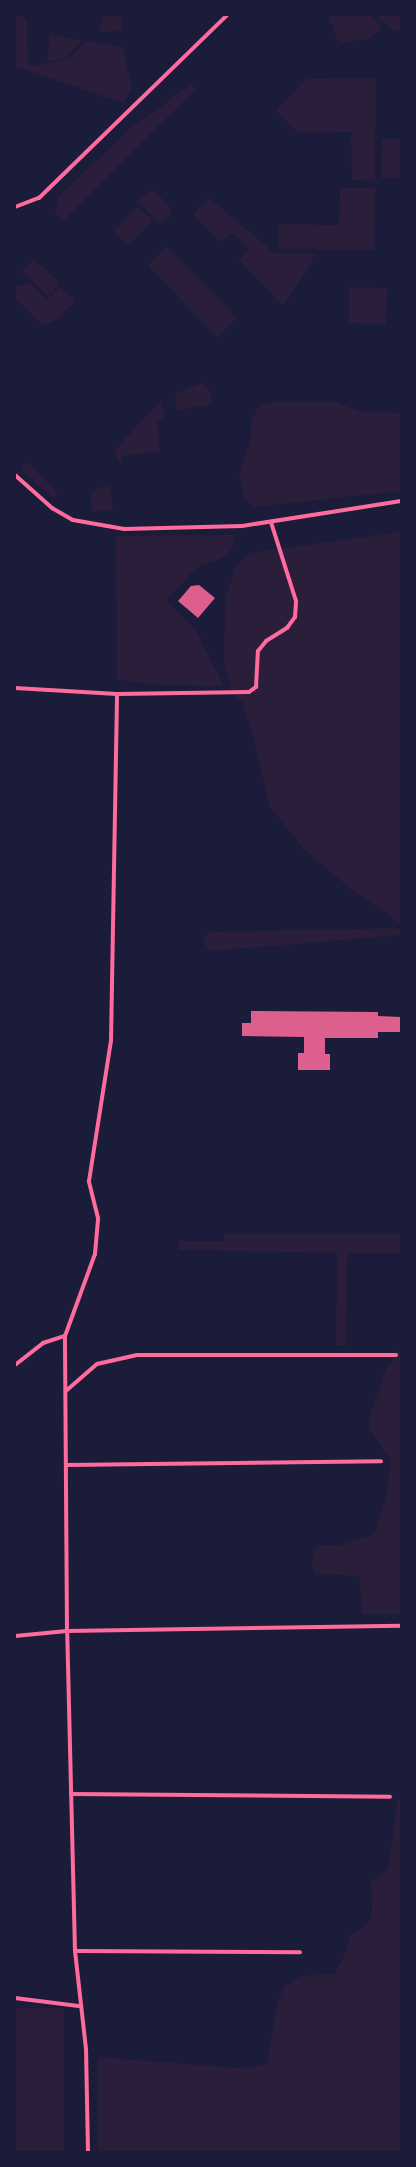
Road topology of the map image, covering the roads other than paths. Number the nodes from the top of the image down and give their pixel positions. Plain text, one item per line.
1 (227, 15) edge
2 (15, 207) edge
3 (15, 475) edge
4 (401, 500) edge
5 (271, 522) junction
6 (15, 688) edge
7 (117, 694) junction
8 (65, 1336) junction
9 (396, 1355) dead end
10 (15, 1365) edge
11 (68, 1390) junction
12 (381, 1461) dead end
13 (66, 1465) junction
14 (401, 1626) edge
15 (66, 1630) junction
16 (15, 1636) edge
17 (71, 1794) junction
18 (390, 1797) dead end
19 (75, 1951) junction
20 (300, 1952) dead end
21 (15, 1998) edge
22 (79, 2006) junction
23 (88, 2152) edge

1 - 2 street
3 - 5 street
4 - 5 street
5 - 7 street
6 - 7 street
7 - 8 street
8 - 10 street
8 - 11 street
9 - 11 street
11 - 13 street
12 - 13 street
13 - 15 street
14 - 15 street
15 - 16 street
15 - 17 street
17 - 18 street
17 - 19 street
19 - 20 street
19 - 22 street
21 - 22 street
22 - 23 street

